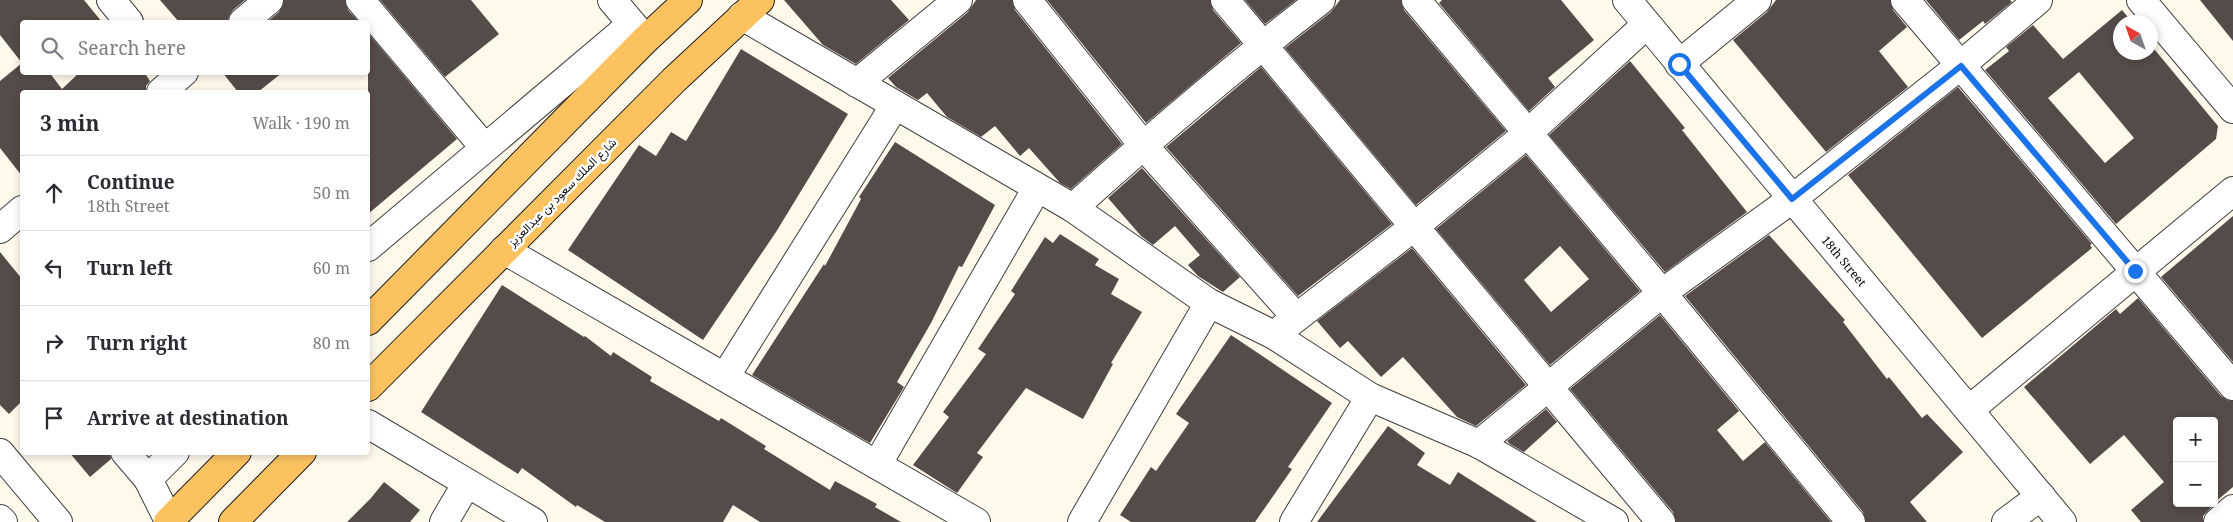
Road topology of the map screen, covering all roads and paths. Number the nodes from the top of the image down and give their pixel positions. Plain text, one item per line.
1 (110, 0) edge
2 (269, 0) edge
3 (360, 0) edge
4 (612, 0) edge
5 (688, 0) edge
6 (958, 0) edge
7 (1027, 0) edge
8 (1225, 0) edge
9 (1321, 0) edge
10 (1416, 0) edge
11 (1627, 0) edge
12 (1757, 0) edge
13 (1905, 0) edge
14 (2038, 0) edge
15 (2141, 0) edge
16 (751, 8) edge
17 (127, 20) edge
18 (245, 20) edge
19 (1646, 25) junction
20 (639, 32) junction
21 (1263, 45) junction
22 (1679, 64) junction
23 (1961, 66) junction
24 (857, 83) junction
25 (895, 105) junction
26 (2233, 109) edge
27 (1527, 134) junction
28 (1143, 145) junction
29 (484, 147) junction
30 (1038, 188) junction
31 (2233, 191) edge
32 (1792, 199) junction
33 (1073, 208) junction
34 (20, 212) edge
35 (1415, 226) junction
36 (0, 230) edge
37 (370, 244) edge
38 (504, 250) junction
39 (2135, 271) junction
40 (1662, 293) junction
41 (1209, 303) junction
42 (370, 314) edge
43 (1296, 317) junction
44 (1274, 335) junction
45 (726, 377) junction
46 (370, 385) edge
47 (1549, 386) junction
48 (2233, 386) edge
49 (1370, 396) junction
50 (1969, 410) junction
51 (370, 425) edge
52 (1479, 444) junction
53 (0, 453) edge
54 (128, 455) edge
55 (173, 455) edge
56 (235, 455) edge
57 (299, 455) edge
58 (877, 465) junction
59 (148, 479) junction
60 (467, 483) junction
61 (2041, 496) junction
62 (2233, 509) edge
63 (0, 519) edge
64 (168, 521) edge
65 (3, 522) edge
66 (58, 522) edge
67 (233, 522) edge
68 (444, 522) edge
69 (532, 522) edge
70 (976, 522) edge
71 (1082, 522) edge
72 (1294, 522) edge
73 (1614, 522) edge
74 (1661, 522) edge
75 (1851, 522) edge
76 (2006, 522) edge
77 (2062, 522) edge
78 (2218, 522) edge

1 - 17 street
2 - 18 street
3 - 29 street
4 - 20 street
5 - 20 main road
6 - 24 street
7 - 28 street
8 - 21 street
9 - 21 street
10 - 27 street
11 - 19 street, 18th Street
12 - 22 street
13 - 23 street
14 - 23 street
15 - 26 street
16 - 24 street
16 - 38 main road, شارع الملك سعود بن عبدالعزيز
19 - 22 street, 18th Street
19 - 27 street
20 - 29 street
20 - 42 main road
21 - 28 street
21 - 35 street
22 - 32 street, 18th Street
23 - 32 street
23 - 39 street
24 - 25 street
25 - 30 street
25 - 45 street
27 - 35 street
27 - 40 street
28 - 33 street
28 - 43 street
29 - 37 street
30 - 33 street
30 - 58 street
31 - 39 street
32 - 40 street
32 - 50 street, 18th Street
33 - 41 street
34 - 36 street
35 - 43 street
35 - 47 street
38 - 45 street
38 - 46 main road, شارع الملك سعود بن عبدالعزيز
39 - 48 street
39 - 50 street
40 - 47 street
40 - 75 street
41 - 44 street
41 - 71 street
43 - 44 street
44 - 49 street
45 - 58 street
47 - 52 street
47 - 74 street
49 - 52 street
49 - 72 street
50 - 61 street, 18th Street
51 - 60 street
52 - 73 street
53 - 66 street
54 - 59 street
55 - 59 street
56 - 64 main road
57 - 67 main road
58 - 70 street
59 - 64 street
60 - 68 street
60 - 69 street
61 - 76 street
61 - 77 street, 18th Street
62 - 78 street
63 - 65 street

